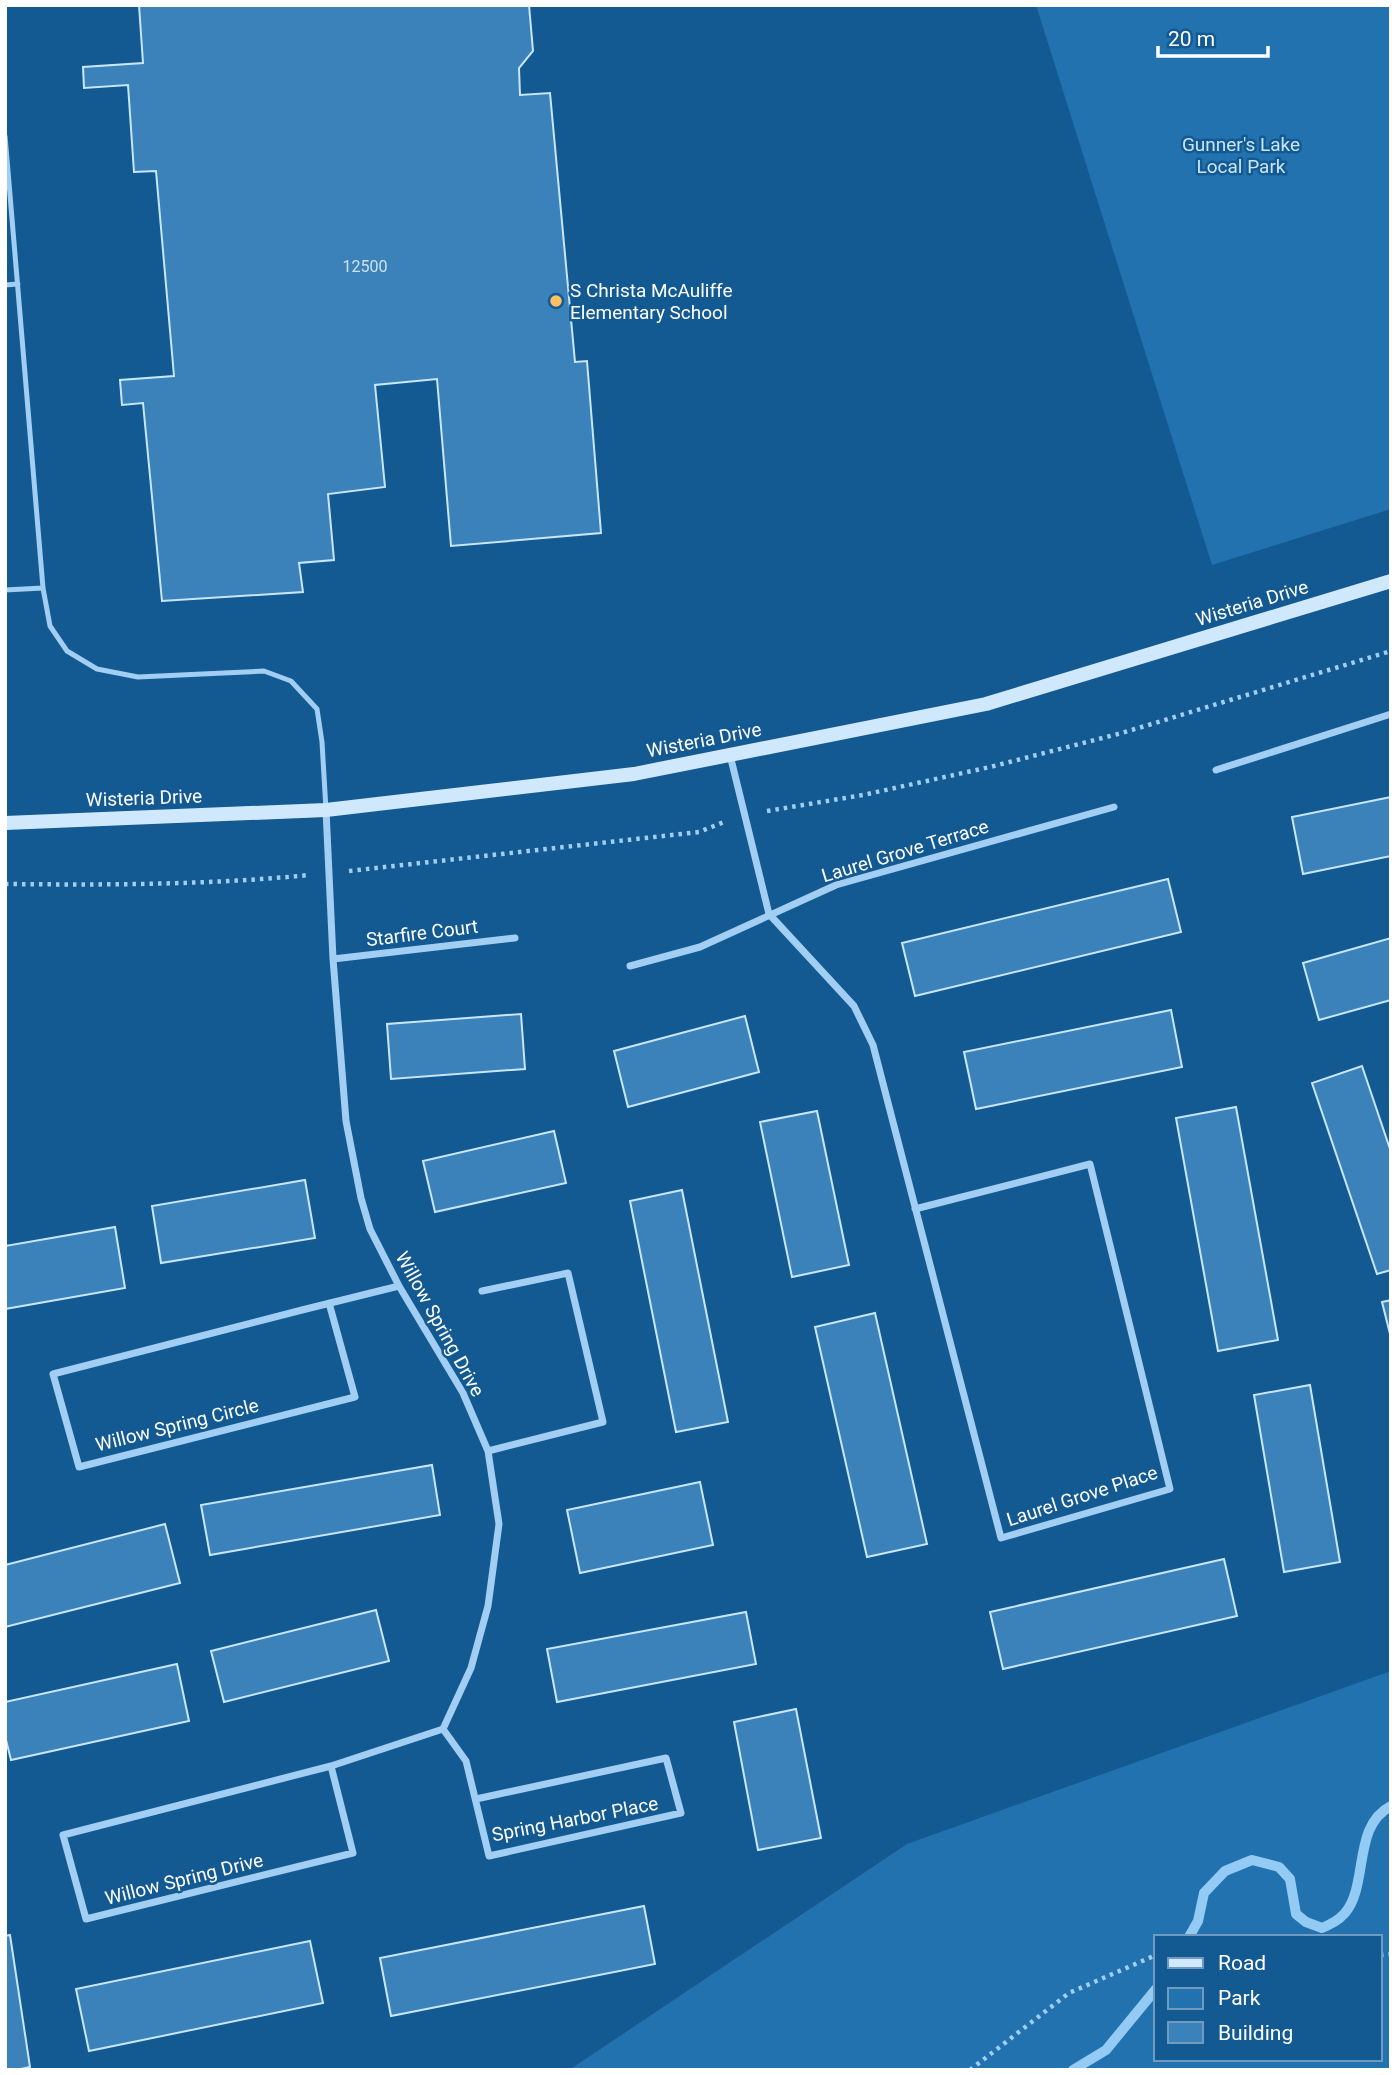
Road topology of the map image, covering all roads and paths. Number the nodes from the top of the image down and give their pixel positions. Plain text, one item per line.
1 (5, 136) edge
2 (7, 183) edge
3 (18, 284) junction
4 (5, 285) edge
5 (1391, 581) edge
6 (43, 588) junction
7 (5, 590) edge
8 (1391, 651) edge
9 (1391, 714) edge
10 (730, 755) junction
11 (1216, 770) dead end
12 (1114, 807) dead end
13 (326, 810) junction
14 (745, 815) junction
15 (5, 823) edge
16 (329, 873) junction
17 (5, 884) edge
18 (769, 914) junction
19 (515, 938) dead end
20 (333, 959) junction
21 (630, 965) dead end
22 (915, 1209) junction
23 (399, 1286) junction
24 (482, 1291) dead end
25 (330, 1303) junction
26 (488, 1451) junction
27 (443, 1729) junction
28 (331, 1766) junction
29 (476, 1799) junction
30 (1154, 1956) edge
31 (971, 2070) edge

1 - 2 lane
2 - 3 lane
3 - 4 lane
3 - 6 lane
5 - 10 street, Wisteria Drive
6 - 7 lane
6 - 13 lane
8 - 14 path
9 - 11 street
10 - 13 street, Wisteria Drive
10 - 14 street, Laurel Grove Place
12 - 18 street, Laurel Grove Terrace
13 - 15 street, Wisteria Drive
13 - 16 street, Willow Spring Drive
14 - 16 path
14 - 18 street, Laurel Grove Place
16 - 17 path
16 - 20 street, Willow Spring Drive
18 - 21 street, Laurel Grove Terrace
18 - 22 street, Laurel Grove Place
19 - 20 street, Starfire Court
20 - 23 street, Willow Spring Drive
22 - 22 street, Laurel Grove Place
23 - 25 street, Willow Spring Circle
23 - 26 street, Willow Spring Drive
24 - 26 street
25 - 25 street, Willow Spring Circle
26 - 27 street, Willow Spring Drive
27 - 28 street, Willow Spring Drive
27 - 29 street, Spring Harbor Place
28 - 28 street, Willow Spring Drive
29 - 29 street, Spring Harbor Place
30 - 31 path

